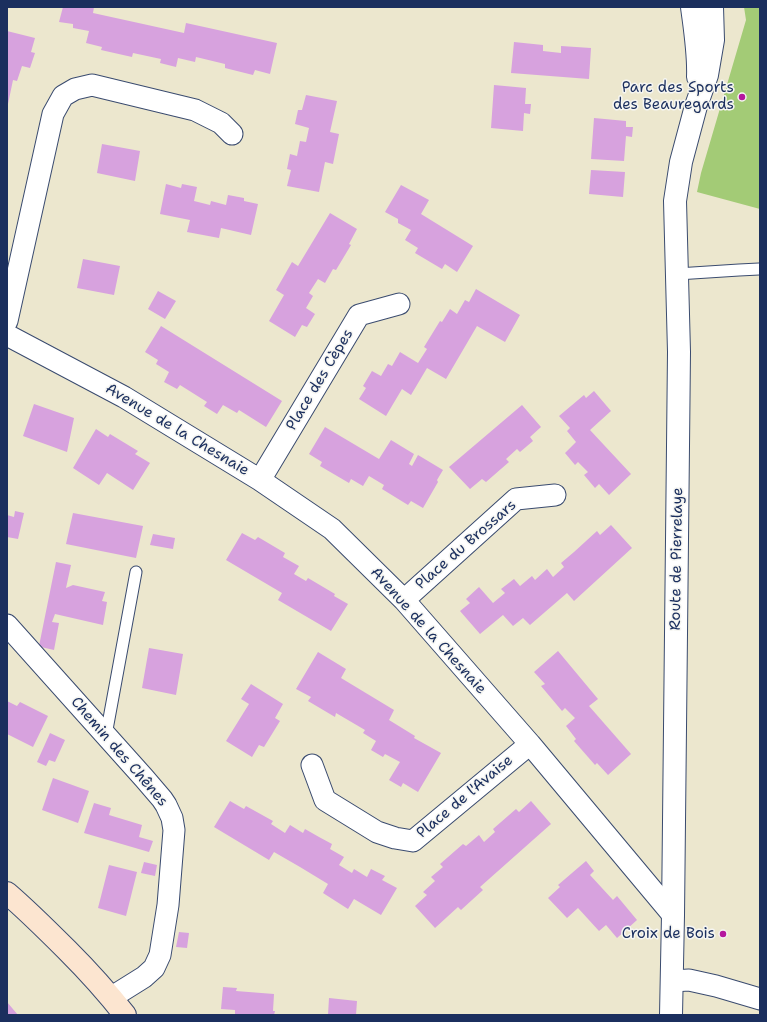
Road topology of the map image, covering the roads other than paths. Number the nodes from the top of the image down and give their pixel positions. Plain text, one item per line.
1 (692, 7) edge
2 (712, 7) edge
3 (696, 106) junction
4 (232, 134) dead end
5 (759, 270) dead end
6 (678, 274) junction
7 (399, 304) dead end
8 (7, 321) edge
9 (7, 335) edge
10 (260, 480) junction
11 (554, 495) dead end
12 (136, 572) dead end
13 (404, 600) junction
14 (7, 625) edge
15 (106, 736) junction
16 (530, 744) junction
17 (312, 765) dead end
18 (7, 893) edge
19 (673, 915) junction
20 (672, 981) junction
21 (112, 997) junction
22 (760, 999) edge
23 (125, 1015) edge
24 (671, 1015) edge

1 - 3 street, Route de Pierrelaye
2 - 3 street, Route de Pierrelaye
3 - 6 street, Route de Pierrelaye
4 - 8 street
5 - 6 lane
6 - 19 street, Route de Pierrelaye
7 - 10 street, Place des Cèpes
9 - 10 street, Avenue de la Chesnaie
10 - 13 street, Avenue de la Chesnaie
11 - 13 street, Place du Brossars
12 - 15 lane
13 - 16 street, Avenue de la Chesnaie
14 - 15 street, Chemin des Chênes
15 - 21 street, Chemin des Chênes
16 - 17 street, Place de l'Avaise
16 - 19 street, Avenue de la Chesnaie
18 - 21 main road
19 - 20 street, Route de Pierrelaye
20 - 22 street
20 - 24 street, Route de Pierrelaye
21 - 23 main road

